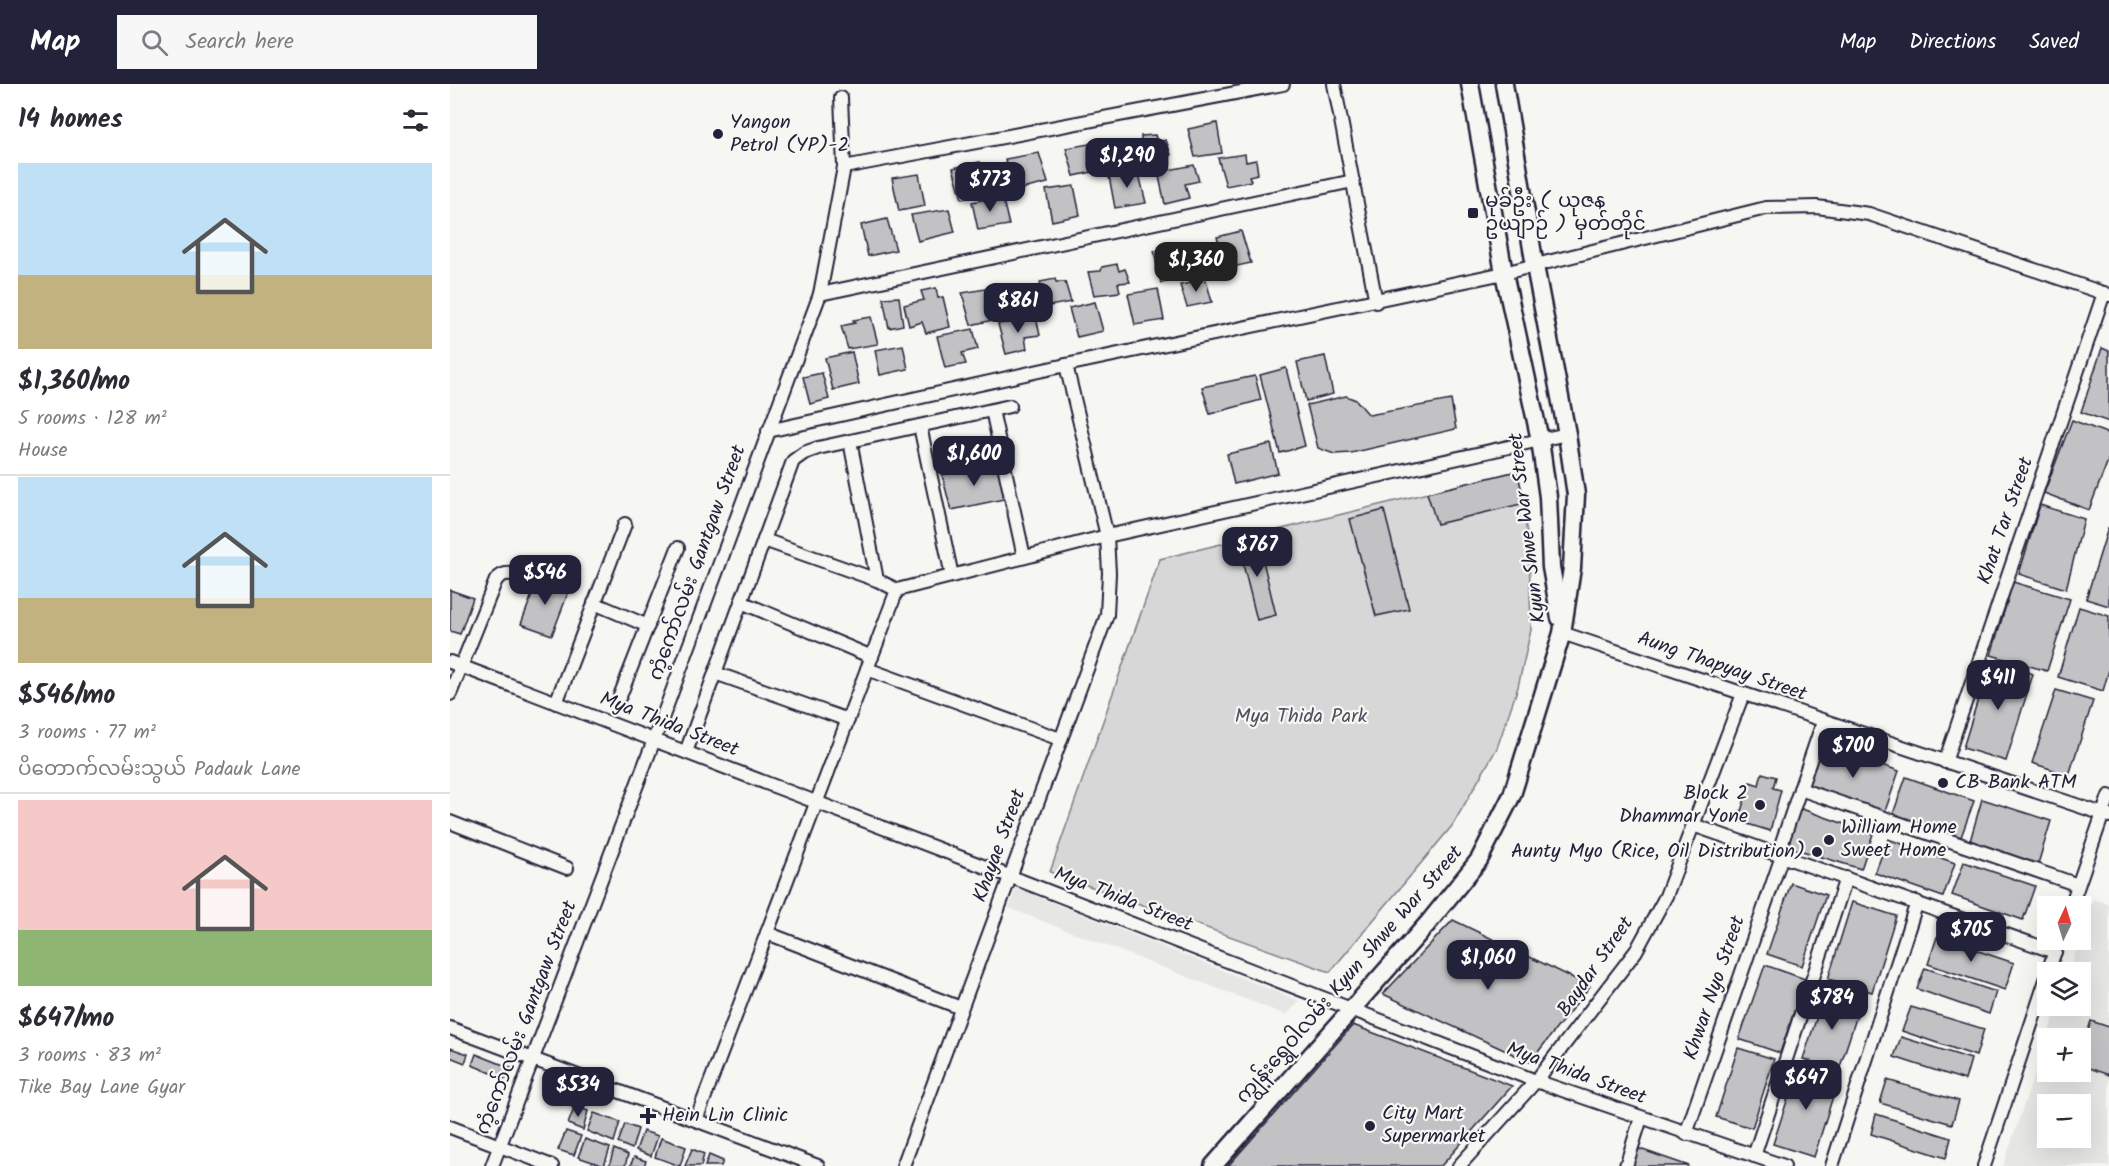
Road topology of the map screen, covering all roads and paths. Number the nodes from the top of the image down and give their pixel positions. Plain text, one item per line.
1 (1284, 84) edge
2 (1334, 84) edge
3 (1470, 84) edge
4 (1504, 84) edge
5 (841, 98) dead end
6 (844, 167) junction
7 (1353, 181) junction
8 (1534, 266) junction
9 (1504, 273) junction
10 (820, 294) junction
11 (2107, 294) edge
12 (1376, 302) junction
13 (1066, 365) junction
14 (1010, 406) dead end
15 (992, 410) junction
16 (920, 426) junction
17 (768, 431) junction
18 (1567, 434) junction
19 (1540, 440) junction
20 (850, 441) junction
21 (625, 524) dead end
22 (1107, 536) junction
23 (764, 540) junction
24 (678, 548) dead end
25 (1024, 557) junction
26 (952, 576) junction
27 (526, 578) dead end
28 (877, 580) junction
29 (897, 590) junction
30 (741, 602) junction
31 (594, 603) junction
32 (648, 626) junction
33 (1562, 633) junction
34 (872, 657) junction
35 (455, 664) edge
36 (867, 669) junction
37 (716, 673) junction
38 (450, 694) edge
39 (1743, 694) junction
40 (620, 696) dead end
41 (556, 703) junction
42 (848, 720) junction
43 (1823, 722) junction
44 (1060, 739) junction
45 (654, 740) junction
46 (686, 752) junction
47 (1945, 762) junction
48 (1802, 790) junction
49 (2109, 796) edge
50 (816, 803) junction
51 (2106, 815) edge
52 (450, 822) edge
53 (1694, 825) junction
54 (1780, 855) junction
55 (567, 868) dead end
56 (1009, 876) junction
57 (1845, 882) junction
58 (2079, 885) junction
59 (2075, 896) edge
60 (1917, 902) junction
61 (767, 933) junction
62 (2055, 951) joint
63 (2052, 962) edge
64 (2037, 1006) edge
65 (961, 1008) junction
66 (1350, 1010) junction
67 (450, 1028) edge
68 (532, 1059) junction
69 (1536, 1081) junction
70 (1641, 1118) junction
71 (696, 1120) junction
72 (450, 1127) edge
73 (1686, 1134) junction
74 (498, 1146) junction
75 (1754, 1156) junction
76 (492, 1166) edge
77 (552, 1166) edge
78 (818, 1166) edge
79 (903, 1166) edge
80 (1213, 1166) edge
81 (1459, 1166) edge
82 (1626, 1166) edge
83 (1785, 1166) edge
84 (1832, 1166) edge
85 (1984, 1166) edge

1 - 6 street
2 - 7 street
3 - 9 street, Kyun Shwe War Street
4 - 8 street, Kyun Shwe War Street
5 - 6 street, ကံ့ကော်လမ်း Gantgaw Street
6 - 10 street, ကံ့ကော်လမ်း Gantgaw Street
7 - 10 street
7 - 12 street
8 - 9 street
8 - 11 street
8 - 18 street, Kyun Shwe War Street
9 - 12 street
9 - 19 street, Kyun Shwe War Street
10 - 17 street, ကံ့ကော်လမ်း Gantgaw Street
11 - 47 street, Khat Tar Street
12 - 13 street
13 - 17 street
13 - 22 street, Khayae Street
14 - 15 street
15 - 16 street
15 - 25 street
16 - 20 street
16 - 26 street
17 - 45 street, ကံ့ကော်လမ်း Gantgaw Street
18 - 19 street
18 - 33 street, Kyun Shwe War Street
19 - 22 street
19 - 33 street, Kyun Shwe War Street
20 - 23 street
20 - 28 street
21 - 31 street
22 - 25 street
22 - 44 street, Khayae Street
23 - 28 street
23 - 30 street
24 - 32 street
25 - 26 street
26 - 29 street
27 - 35 street
28 - 29 street
29 - 34 street
30 - 34 street
30 - 37 street
31 - 32 street
31 - 41 street
32 - 40 street
33 - 39 street, Aung Thapyay Street
33 - 66 street, ကျွန်းရွှေဝါလမ်း Kyun Shwe War Street
34 - 36 street
35 - 38 street
35 - 41 street, Mya Thida Street
36 - 42 street
36 - 44 street
37 - 42 street
37 - 46 street
39 - 43 street, Aung Thapyay Street
39 - 53 street, Baydar Street
41 - 45 street, Mya Thida Street
42 - 50 street
43 - 47 street, Aung Thapyay Street
43 - 48 street, Khwar Nyo Street
44 - 56 street, Khayae Street
45 - 46 street, Mya Thida Street
45 - 68 street, ကံ့ကော်လမ်း Gantgaw Street
46 - 50 street, Mya Thida Street
47 - 51 street, Aung Thapyay Street
48 - 54 street, Khwar Nyo Street
48 - 58 street
49 - 51 street
50 - 56 street, Mya Thida Street
50 - 61 street
51 - 58 street
52 - 55 street
53 - 54 street
53 - 69 street, Baydar Street
54 - 57 street
54 - 73 street, Khwar Nyo Street
56 - 65 street, Khayae Street
56 - 66 street, Mya Thida Street
57 - 60 street
57 - 75 street
58 - 59 street
60 - 62 street
60 - 84 street
61 - 65 street
61 - 71 street
62 - 63 street
64 - 85 street
65 - 79 street, Khayae Street
66 - 69 street, Mya Thida Street
66 - 80 street, ကျွန်းရွှေဝါလမ်း Kyun Shwe War Street
67 - 68 street
68 - 71 street
68 - 74 street, ကံ့ကော်လမ်း Gantgaw Street
69 - 70 street, Mya Thida Street
69 - 81 street, Baydar Street
70 - 73 street, Mya Thida Street
70 - 82 street
71 - 78 street
72 - 74 street
73 - 75 street, Mya Thida Street
74 - 76 street, ကံ့ကော်လမ်း Gantgaw Street
74 - 77 street
75 - 83 street, Mya Thida Street

